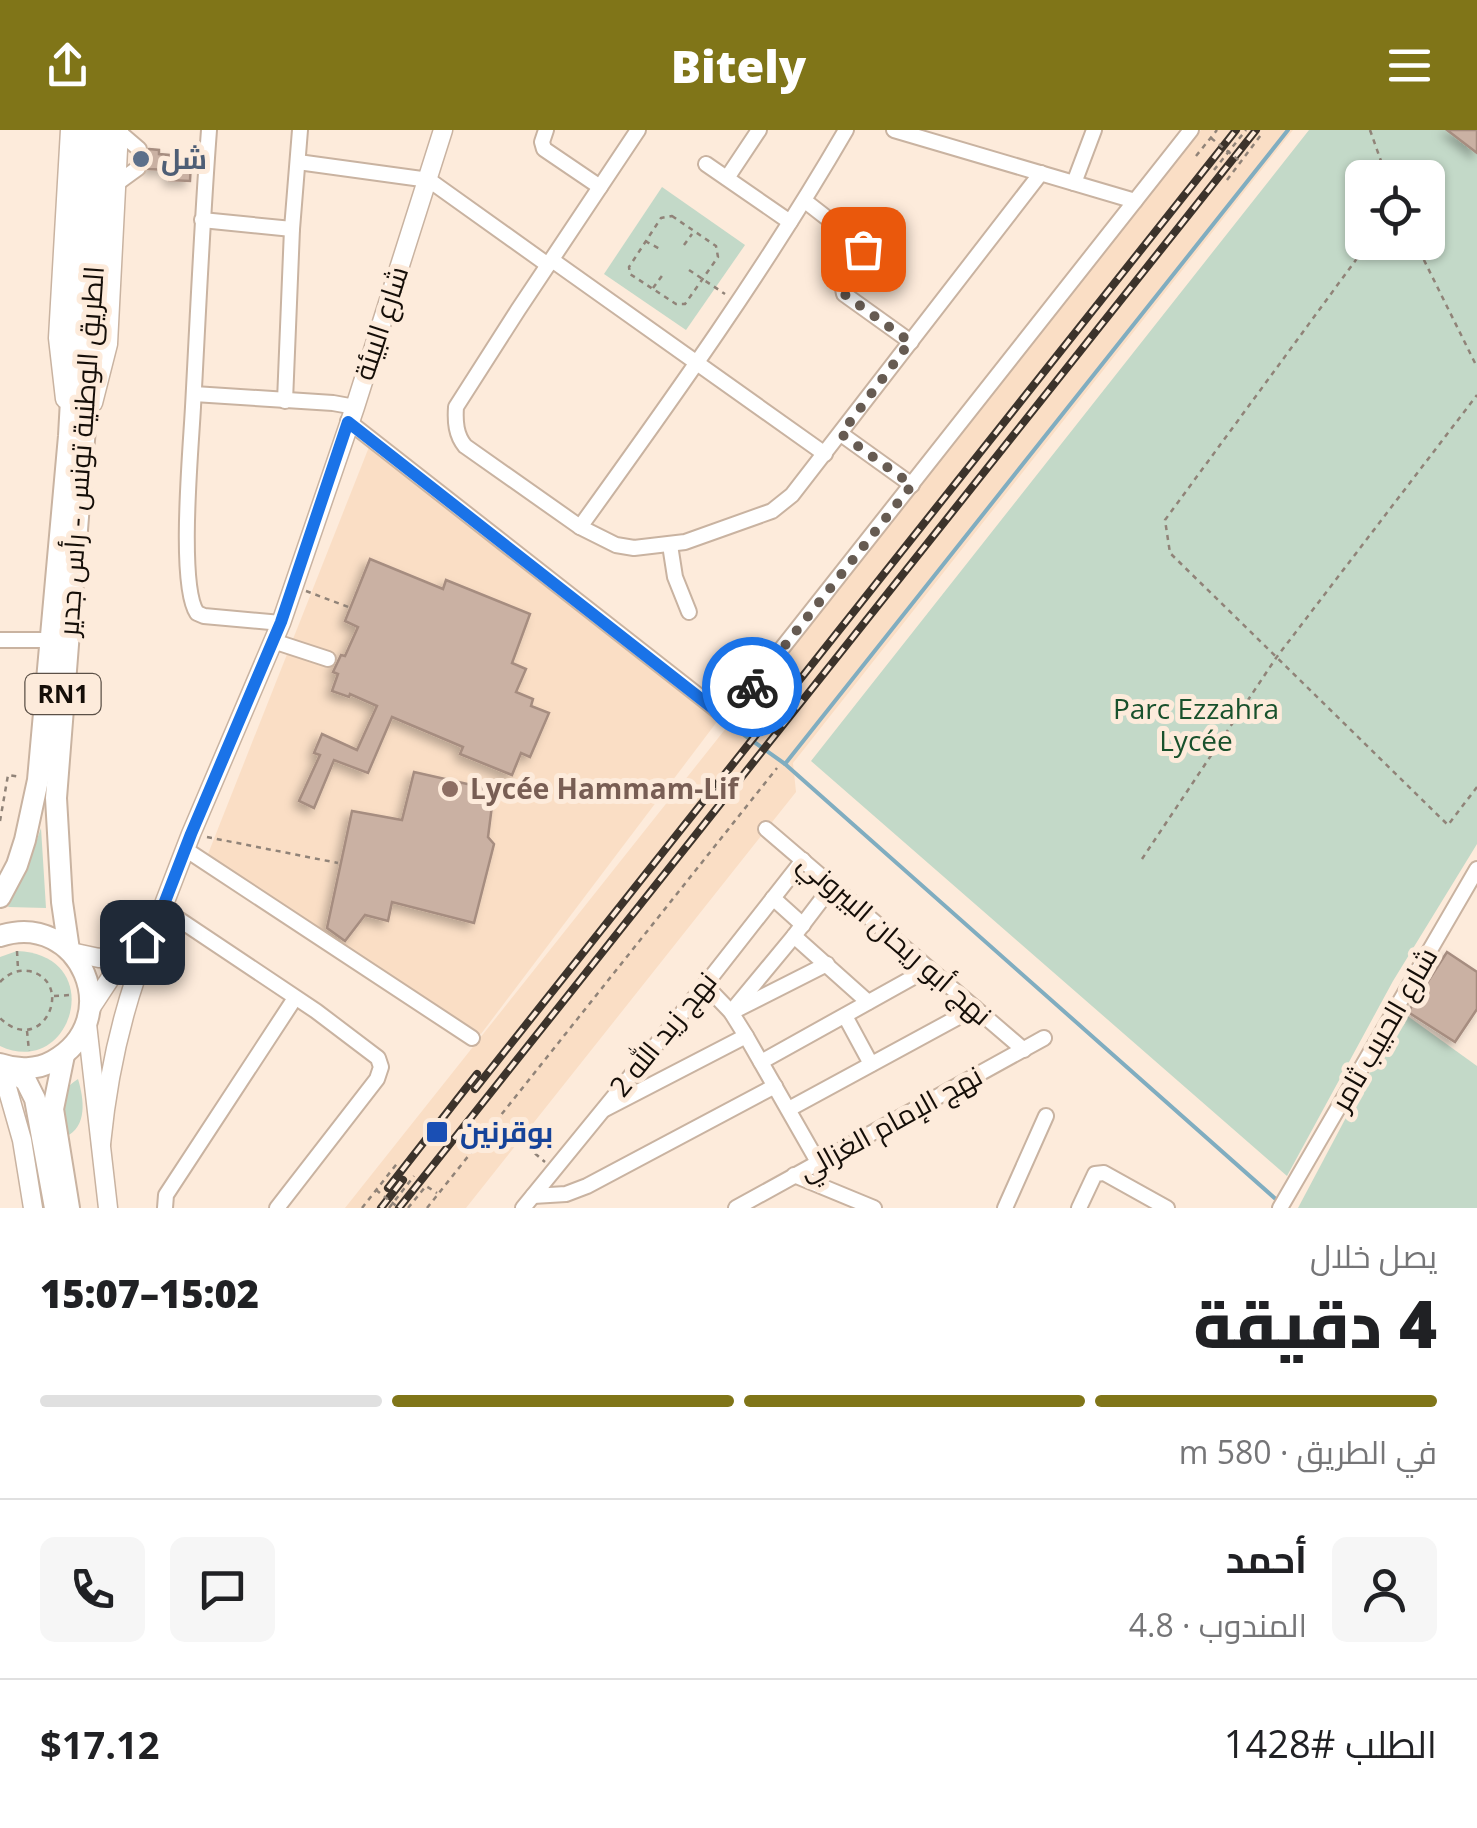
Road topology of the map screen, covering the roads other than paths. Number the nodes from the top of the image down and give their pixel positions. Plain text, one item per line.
1 (70, 130) edge
2 (86, 130) edge
3 (209, 130) edge
4 (300, 130) edge
5 (444, 130) edge
6 (546, 130) edge
7 (638, 130) edge
8 (759, 130) edge
9 (846, 130) edge
10 (894, 130) edge
11 (1094, 130) edge
12 (1191, 130) edge
13 (113, 131) edge
14 (139, 148) dead end
15 (298, 162) junction
16 (706, 164) dead end
17 (138, 168) dead end
18 (1040, 173) junction
19 (726, 178) junction
20 (429, 180) junction
21 (1074, 183) junction
22 (116, 184) junction
23 (600, 187) junction
24 (805, 200) junction
25 (1135, 201) junction
26 (202, 220) junction
27 (790, 222) junction
28 (292, 229) junction
29 (89, 235) junction
30 (550, 262) junction
31 (910, 342) junction
32 (698, 362) junction
33 (194, 394) junction
34 (285, 401) junction
35 (352, 414) junction
36 (841, 434) junction
37 (76, 436) junction
38 (826, 454) junction
39 (912, 485) junction
40 (580, 527) junction
41 (670, 544) junction
42 (689, 612) dead end
43 (281, 622) junction
44 (0, 640) edge
45 (50, 640) junction
46 (272, 642) junction
47 (328, 659) dead end
48 (766, 829) dead end
49 (188, 841) junction
50 (802, 860) junction
51 (1477, 869) edge
52 (832, 886) junction
53 (0, 897) edge
54 (772, 898) junction
55 (162, 908) junction
56 (154, 930) junction
57 (798, 930) junction
58 (0, 936) edge
59 (70, 951) junction
60 (129, 954) junction
61 (827, 964) junction
62 (928, 968) junction
63 (705, 985) junction
64 (295, 998) junction
65 (868, 1002) junction
66 (975, 1008) junction
67 (731, 1012) junction
68 (845, 1016) junction
69 (89, 1017) junction
70 (746, 1036) junction
71 (472, 1038) dead end
72 (1044, 1038) dead end
73 (1024, 1050) junction
74 (64, 1055) junction
75 (761, 1062) junction
76 (872, 1064) junction
77 (2, 1068) edge
78 (775, 1086) junction
79 (789, 1110) junction
80 (600, 1112) junction
81 (1046, 1116) dead end
82 (101, 1144) junction
83 (818, 1162) junction
84 (56, 1173) junction
85 (794, 1175) junction
86 (528, 1202) edge
87 (870, 1207) edge
88 (33, 1208) edge
89 (54, 1208) edge
90 (69, 1208) edge
91 (108, 1208) edge
92 (165, 1208) edge
93 (276, 1208) edge
94 (736, 1208) edge
95 (1005, 1208) edge
96 (1078, 1208) edge
97 (1168, 1208) edge
98 (1280, 1208) edge

1 - 37 main road
2 - 29 highway, الطريق الوطنية تونس - رأس جدير / RN1
3 - 26 street
4 - 15 street
5 - 20 main road, شارع البيئة
6 - 23 street
7 - 23 street
8 - 19 street
9 - 24 street
10 - 18 street
11 - 21 street
12 - 25 street
13 - 14 street
13 - 22 main road
13 - 29 highway, الطريق الوطنية تونس - رأس جدير / RN1
15 - 20 street
15 - 28 street
16 - 19 street
17 - 22 street
18 - 21 street
18 - 31 street
19 - 27 street
20 - 30 street
20 - 35 main road, شارع البيئة
21 - 25 street
22 - 37 main road
23 - 30 street
24 - 27 street
24 - 31 street
25 - 39 street
26 - 28 street
26 - 33 street
27 - 32 street
28 - 34 street
29 - 37 highway, الطريق الوطنية تونس - رأس جدير / RN1
30 - 32 street
30 - 40 street
31 - 36 street
32 - 38 street
32 - 40 street
33 - 34 street
33 - 43 street
34 - 35 street
35 - 39 street
35 - 43 main road, شارع البيئة
36 - 38 street
36 - 39 street
37 - 45 highway, الطريق الوطنية تونس - رأس جدير / RN1
37 - 59 highway, الطريق الوطنية تونس - رأس جدير / RN1
38 - 41 street
40 - 41 street
41 - 42 street
43 - 46 main road, شارع البيئة
44 - 45 street
45 - 53 highway, الطريق الوطنية تونس - رأس جدير / RN1
46 - 47 street
46 - 49 main road, شارع البيئة
48 - 50 street, نهج أبو ريحان البيروني
49 - 55 main road, شارع البيئة
49 - 71 street
50 - 52 street, نهج أبو ريحان البيروني
50 - 54 street, نهج زيد الله 2
51 - 98 street, شارع الحبيب ثامر
52 - 57 street
52 - 62 street, نهج أبو ريحان البيروني
54 - 57 street
54 - 63 street, نهج زيد الله 2
55 - 56 main road, شارع البيئة
55 - 64 street
56 - 60 main road, شارع البيئة
56 - 82 main road
57 - 61 street
57 - 67 street
58 - 59 highway
59 - 60 main road
59 - 69 highway, RN1
60 - 69 main road, شارع البيئة
61 - 65 street
61 - 67 street
62 - 65 street
62 - 66 street, نهج أبو ريحان البيروني
63 - 67 street
63 - 80 street, نهج زيد الله 2
64 - 92 street
64 - 93 street
65 - 68 street
66 - 73 street, نهج أبو ريحان البيروني
66 - 76 street
67 - 70 street
68 - 75 street
68 - 76 street
69 - 74 highway
69 - 82 main road, RN1
70 - 75 street
70 - 80 street
72 - 73 street, نهج الإمام الغزالي
73 - 83 street, نهج الإمام الغزالي
74 - 77 highway
74 - 84 highway
75 - 78 street
76 - 79 street
77 - 84 highway
77 - 88 main road
78 - 79 street
78 - 86 street
79 - 83 street
80 - 86 street, نهج زيد الله 2
81 - 95 street
82 - 91 main road, RN1
83 - 85 street, نهج الإمام الغزالي
84 - 89 highway
84 - 90 highway
85 - 87 street
85 - 94 street, نهج الإمام الغزالي
96 - 97 street

